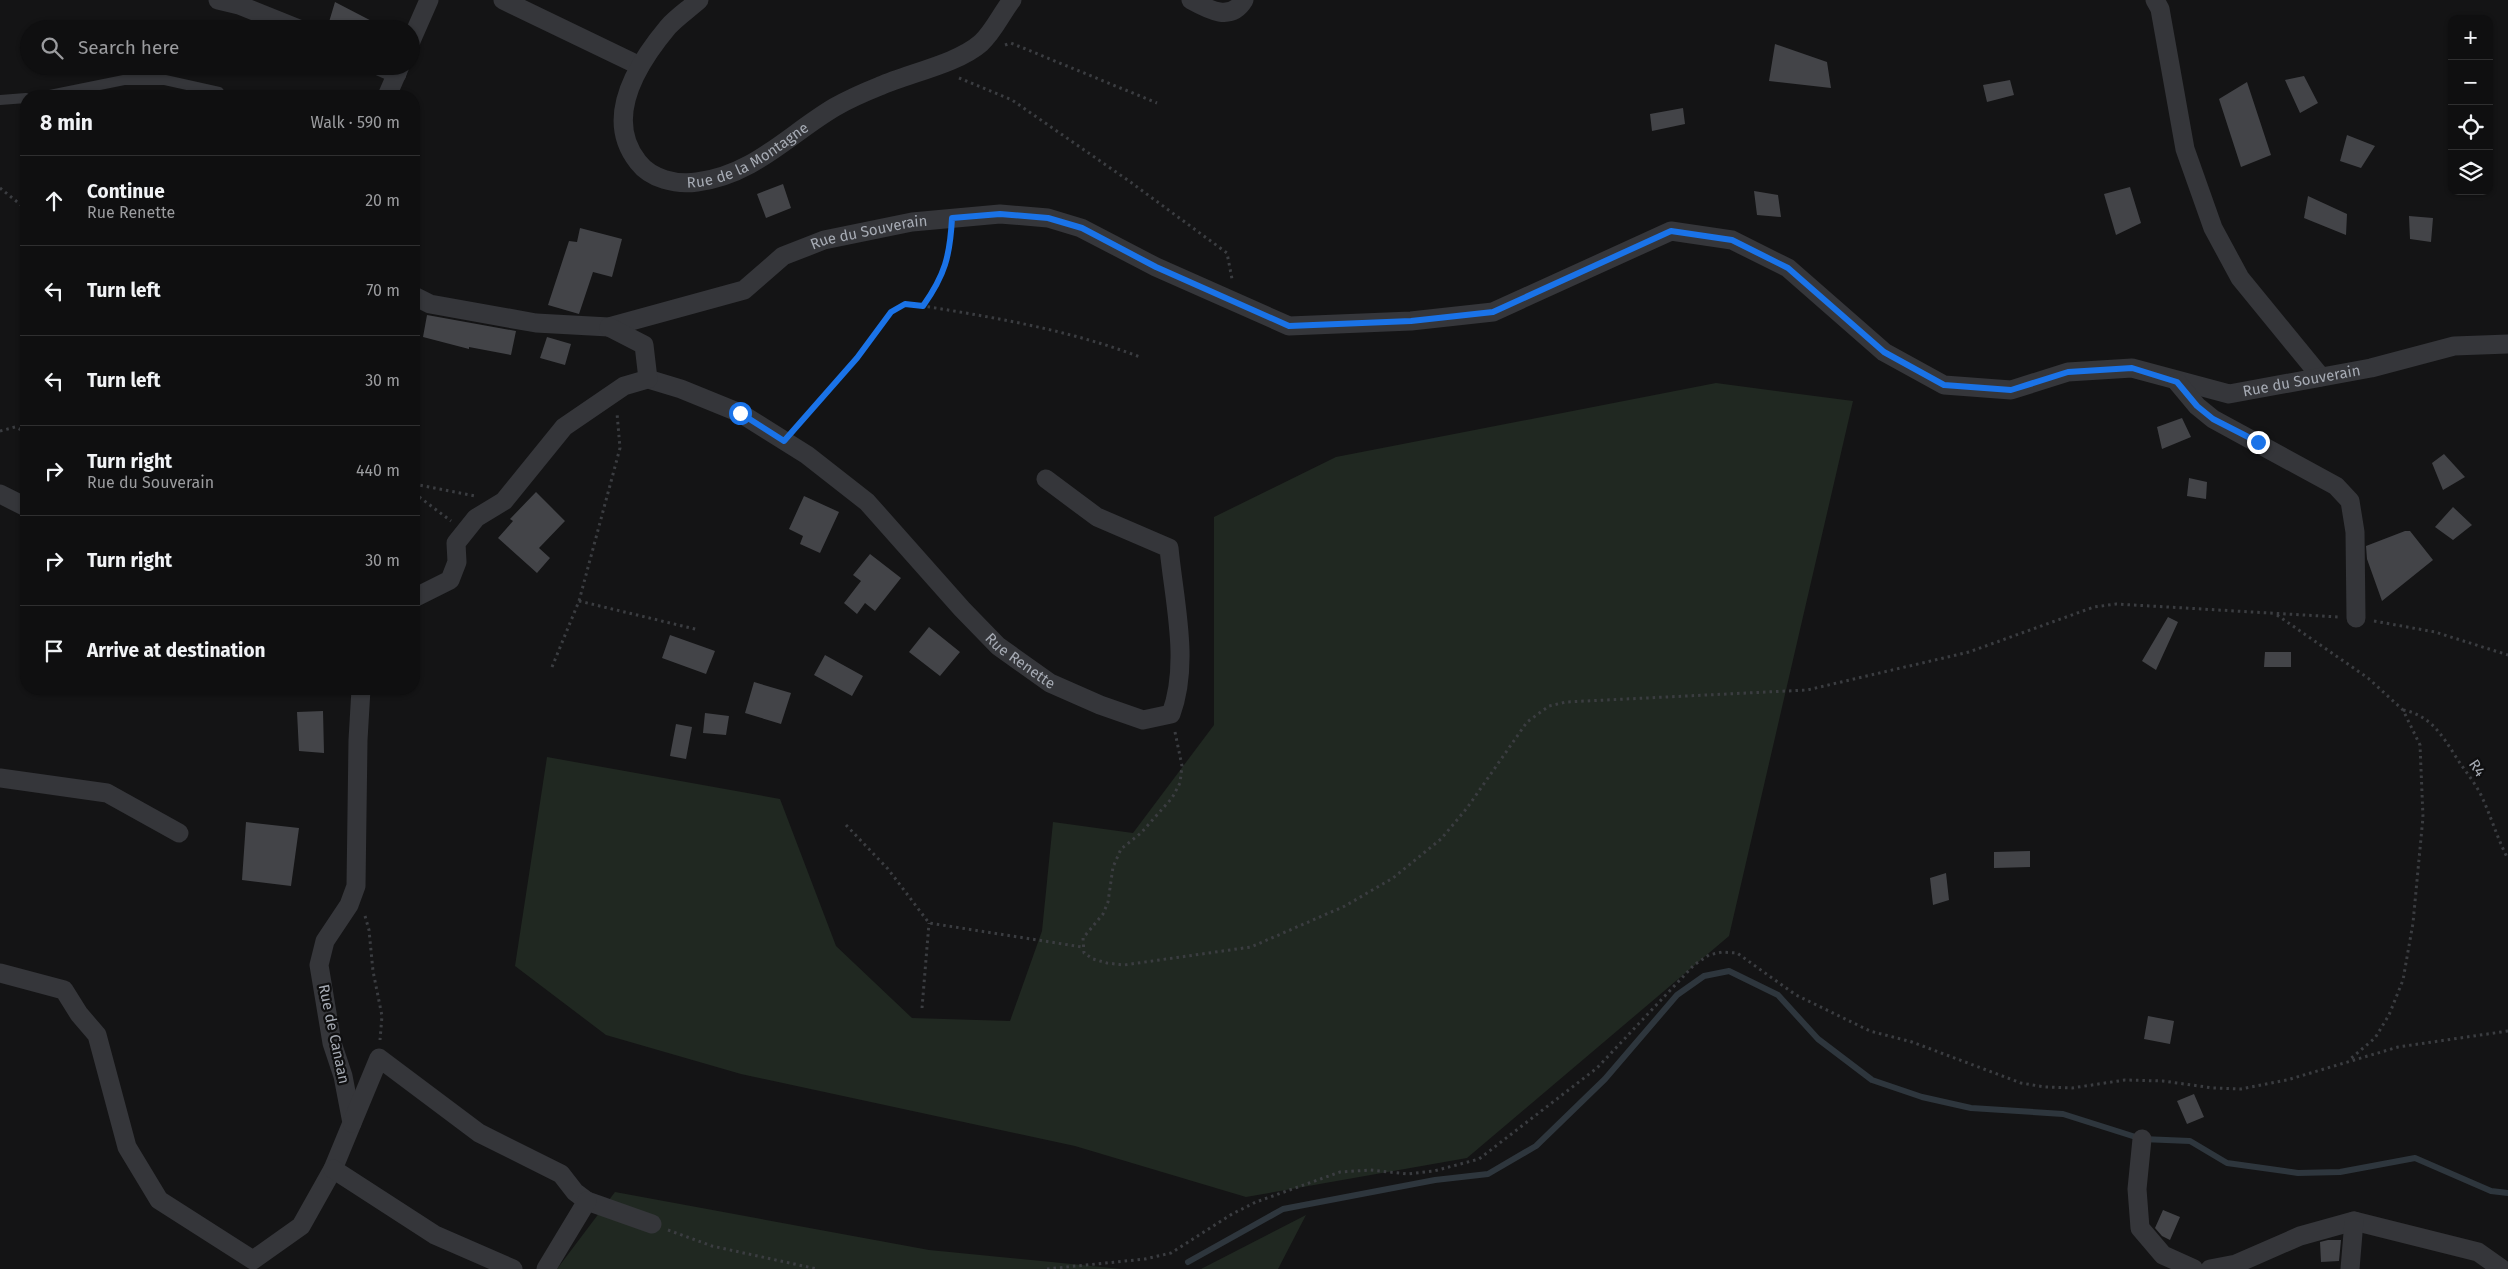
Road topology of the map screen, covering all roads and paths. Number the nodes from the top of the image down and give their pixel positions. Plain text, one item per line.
1 (218, 0) edge
2 (429, 0) edge
3 (503, 0) edge
4 (699, 0) edge
5 (1012, 0) edge
6 (1191, 0) edge
7 (1244, 0) edge
8 (2155, 0) edge
9 (276, 20) edge
10 (420, 20) edge
11 (980, 44) junction
12 (640, 66) junction
13 (933, 67) junction
14 (396, 75) edge
15 (75, 90) edge
16 (210, 90) edge
17 (390, 90) edge
18 (20, 98) edge
19 (0, 100) edge
20 (1157, 103) dead end
21 (0, 188) edge
22 (20, 204) edge
23 (952, 218) junction
24 (420, 299) edge
25 (1230, 300) junction
26 (923, 306) junction
27 (609, 327) junction
28 (2508, 344) edge
29 (1140, 357) dead end
30 (2321, 377) junction
31 (648, 379) junction
32 (2177, 382) junction
33 (615, 392) junction
34 (20, 430) edge
35 (0, 431) edge
36 (784, 441) junction
37 (1046, 479) dead end
38 (420, 485) edge
39 (481, 493) dead end
40 (0, 494) edge
41 (420, 498) edge
42 (20, 504) edge
43 (465, 532) junction
44 (420, 595) edge
45 (579, 601) junction
46 (2277, 615) junction
47 (2356, 618) junction
48 (699, 630) dead end
49 (2508, 655) edge
50 (552, 667) dead end
51 (362, 695) edge
52 (2403, 710) junction
53 (1172, 714) junction
54 (0, 778) edge
55 (846, 825) dead end
56 (179, 833) dead end
57 (2508, 859) edge
58 (356, 886) junction
59 (929, 922) junction
60 (1082, 947) junction
61 (0, 973) edge
62 (922, 1008) dead end
63 (2508, 1031) edge
64 (379, 1058) junction
65 (2347, 1062) junction
66 (352, 1123) junction
67 (2142, 1139) dead end
68 (333, 1169) junction
69 (587, 1200) junction
70 (2354, 1221) junction
71 (652, 1224) joint
72 (513, 1269) edge
73 (546, 1269) edge
74 (817, 1269) edge
75 (1047, 1269) edge
76 (2194, 1269) edge
77 (2210, 1269) edge
78 (2350, 1269) edge
79 (2502, 1269) edge

1 - 9 street
2 - 10 street
3 - 12 street
4 - 12 street, Rue de la Montagne
5 - 11 street, Rue de la Montagne
6 - 7 street
8 - 30 street
11 - 13 street, Rue de la Montagne
11 - 20 path
12 - 13 street, Rue de la Montagne
13 - 25 path
14 - 17 street
15 - 16 lane
18 - 19 lane
21 - 22 path
23 - 25 street, Rue du Souverain
23 - 26 path
23 - 27 street, Rue du Souverain
24 - 27 street, Rue du Souverain
25 - 32 street, Rue du Souverain
26 - 29 path
26 - 36 path
27 - 31 street
28 - 30 street, Rue du Souverain
30 - 32 street, Rue du Souverain
31 - 33 street
31 - 36 street, Rue Renette
32 - 47 street
33 - 43 street
33 - 45 path
34 - 35 path
36 - 53 street, Rue Renette
37 - 53 street
38 - 39 path
40 - 42 street
41 - 43 path
43 - 44 street
45 - 48 path
45 - 50 path
46 - 47 path
46 - 52 path
46 - 60 path
47 - 49 path
51 - 58 street, Rue de Canaan
52 - 57 path, R4
52 - 65 path
53 - 60 path
54 - 56 street
55 - 59 path
58 - 64 path
58 - 66 street, Rue de Canaan
59 - 60 path
59 - 62 path
61 - 68 street
63 - 65 path
64 - 66 street
64 - 69 street
65 - 75 path
66 - 68 street
67 - 76 street
68 - 72 street
69 - 71 street
69 - 73 street
70 - 77 street
70 - 78 street
70 - 79 street
71 - 74 path

